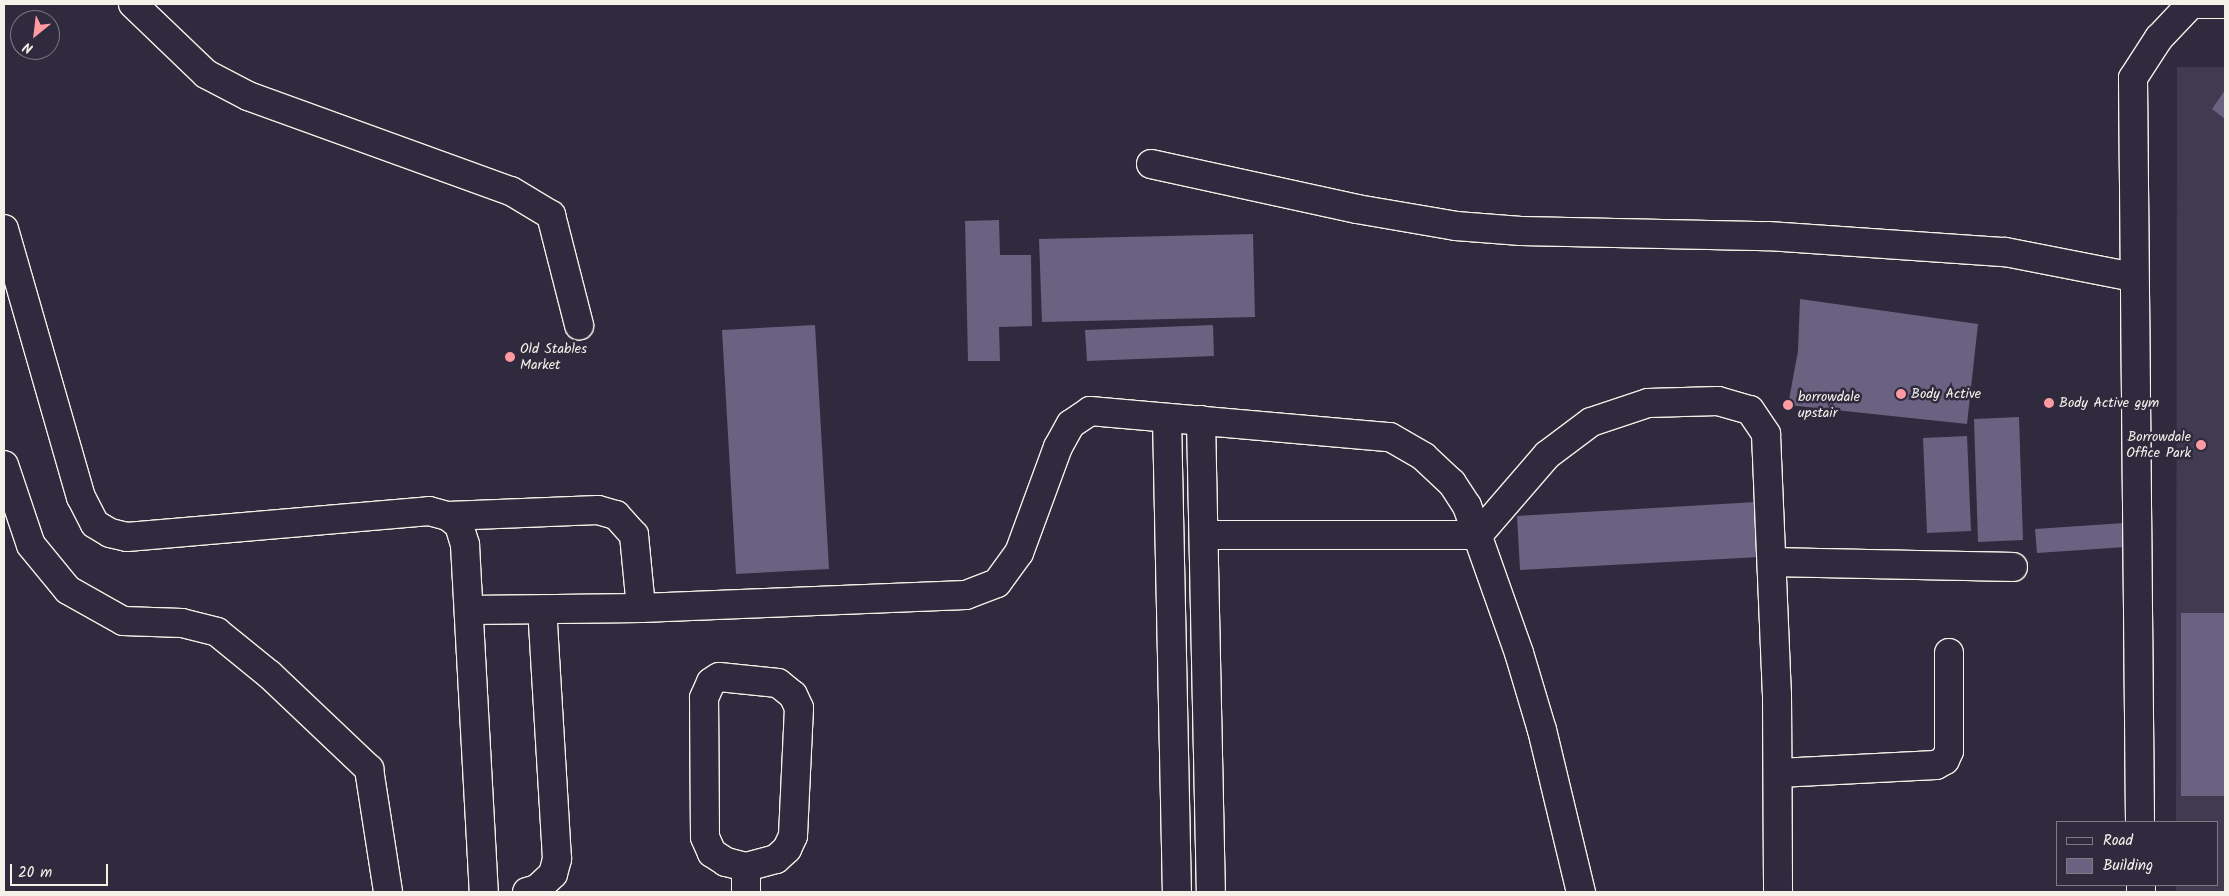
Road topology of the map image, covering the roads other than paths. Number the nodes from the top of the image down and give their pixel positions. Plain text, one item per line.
1 (133, 4) edge
2 (2225, 4) edge
3 (1150, 164) dead end
4 (4, 229) edge
5 (2134, 278) junction
6 (578, 325) dead end
7 (1167, 418) junction
8 (1201, 420) junction
9 (4, 465) edge
10 (448, 516) junction
11 (1204, 535) junction
12 (1478, 535) junction
13 (1772, 562) junction
14 (2013, 567) dead end
15 (641, 608) junction
16 (542, 609) junction
17 (468, 610) junction
18 (1948, 653) dead end
19 (1778, 773) junction
20 (2140, 821) edge
21 (746, 880) edge
22 (388, 892) edge
23 (484, 892) edge
24 (527, 892) edge
25 (1177, 892) edge
26 (1211, 892) edge
27 (1582, 892) edge
28 (1778, 892) edge

1 - 6 street
2 - 5 street
3 - 5 street
4 - 10 street
5 - 20 street
7 - 8 street
7 - 15 street
7 - 25 street
8 - 11 street
8 - 12 street
9 - 22 street
10 - 15 street
10 - 17 street
11 - 12 street
11 - 26 street
12 - 13 street
12 - 27 street
13 - 14 street
13 - 19 street
15 - 16 street
16 - 17 street
16 - 24 street
17 - 23 street
18 - 19 street
19 - 28 street
21 - 21 street

